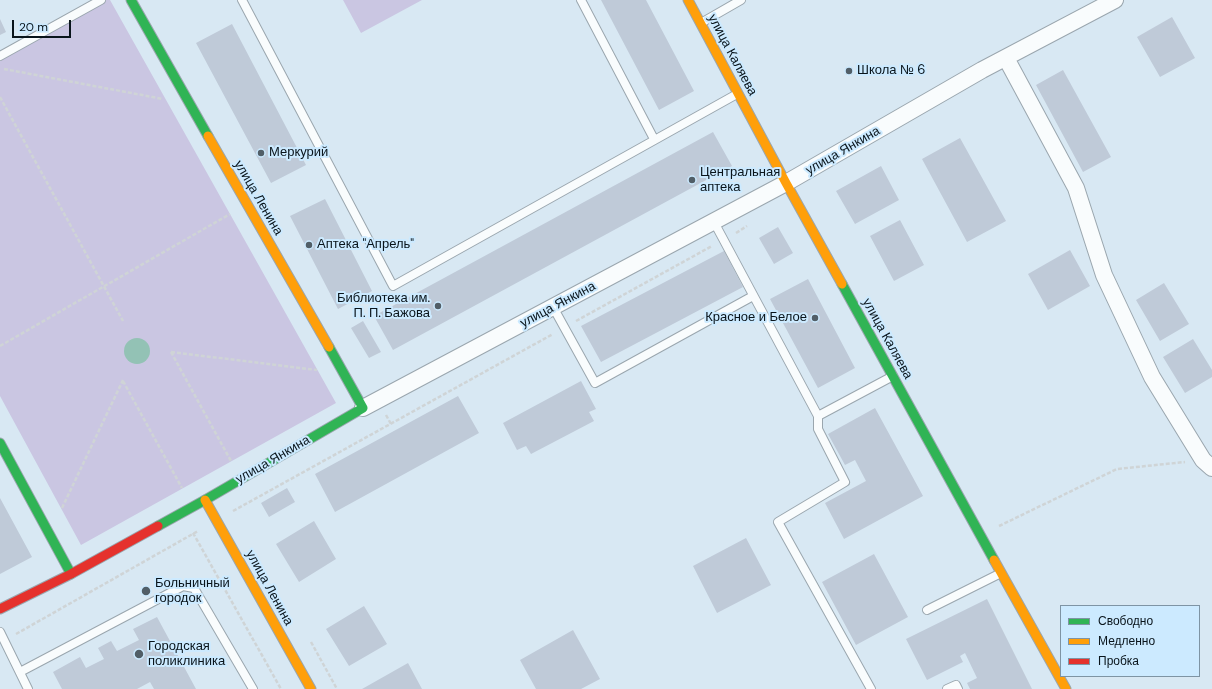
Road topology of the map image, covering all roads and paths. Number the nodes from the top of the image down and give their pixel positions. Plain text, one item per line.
1 (101, 0) edge
2 (131, 0) edge
3 (242, 0) edge
4 (580, 0) edge
5 (688, 0) edge
6 (740, 0) edge
7 (1115, 0) edge
8 (701, 23) junction
9 (0, 56) edge
10 (1006, 58) junction
11 (0, 69) edge
12 (738, 93) junction
13 (0, 96) edge
14 (165, 99) dead end
15 (654, 139) junction
16 (786, 183) junction
17 (230, 214) dead end
18 (714, 222) junction
19 (748, 225) dead end
20 (723, 239) junction
21 (104, 286) junction
22 (753, 296) junction
23 (553, 307) junction
24 (123, 321) dead end
25 (564, 327) junction
26 (0, 346) edge
27 (317, 370) dead end
28 (893, 376) junction
29 (363, 408) junction
30 (818, 416) junction
31 (0, 443) edge
32 (231, 461) dead end
33 (1208, 464) edge
34 (182, 488) dead end
35 (205, 500) junction
36 (62, 508) dead end
37 (217, 520) junction
38 (999, 526) dead end
39 (193, 533) junction
40 (1002, 573) junction
41 (71, 574) junction
42 (0, 609) edge
43 (927, 610) dead end
44 (0, 632) edge
45 (4, 641) junction
46 (20, 672) junction
47 (26, 688) edge
48 (253, 689) edge
49 (281, 689) edge
50 (311, 689) edge
51 (870, 689) edge
52 (947, 689) edge
53 (958, 689) edge
54 (1066, 689) edge

1 - 9 lane
2 - 29 main road, улица Ленина
3 - 15 lane
4 - 15 lane
5 - 8 main road, улица Каляева
6 - 8 lane
7 - 10 street, улица Янкина
8 - 12 main road, улица Каляева
10 - 16 street, улица Янкина
10 - 33 street
11 - 14 path
12 - 15 lane
12 - 16 main road, улица Каляева
13 - 21 path
16 - 18 street, улица Янкина
16 - 28 main road, улица Каляева
17 - 21 path
18 - 20 lane
18 - 23 street, улица Янкина
19 - 20 path
20 - 22 lane
20 - 25 path
21 - 24 path
21 - 26 path
22 - 25 lane
22 - 30 lane
23 - 25 lane
23 - 29 street, улица Янкина
25 - 37 path
27 - 32 path
28 - 30 lane
28 - 40 main road, улица Каляева
29 - 35 main road, улица Янкина
30 - 51 lane
31 - 41 main road
33 - 38 path
34 - 36 path
35 - 37 main road, улица Ленина
35 - 41 main road, улица Янкина
37 - 39 path
37 - 50 main road, улица Ленина
39 - 45 path
39 - 49 path
40 - 43 lane
40 - 54 main road, улица Каляева
41 - 42 main road, улица Янкина
44 - 45 lane
45 - 46 lane
46 - 47 lane
46 - 48 lane
52 - 53 lane

